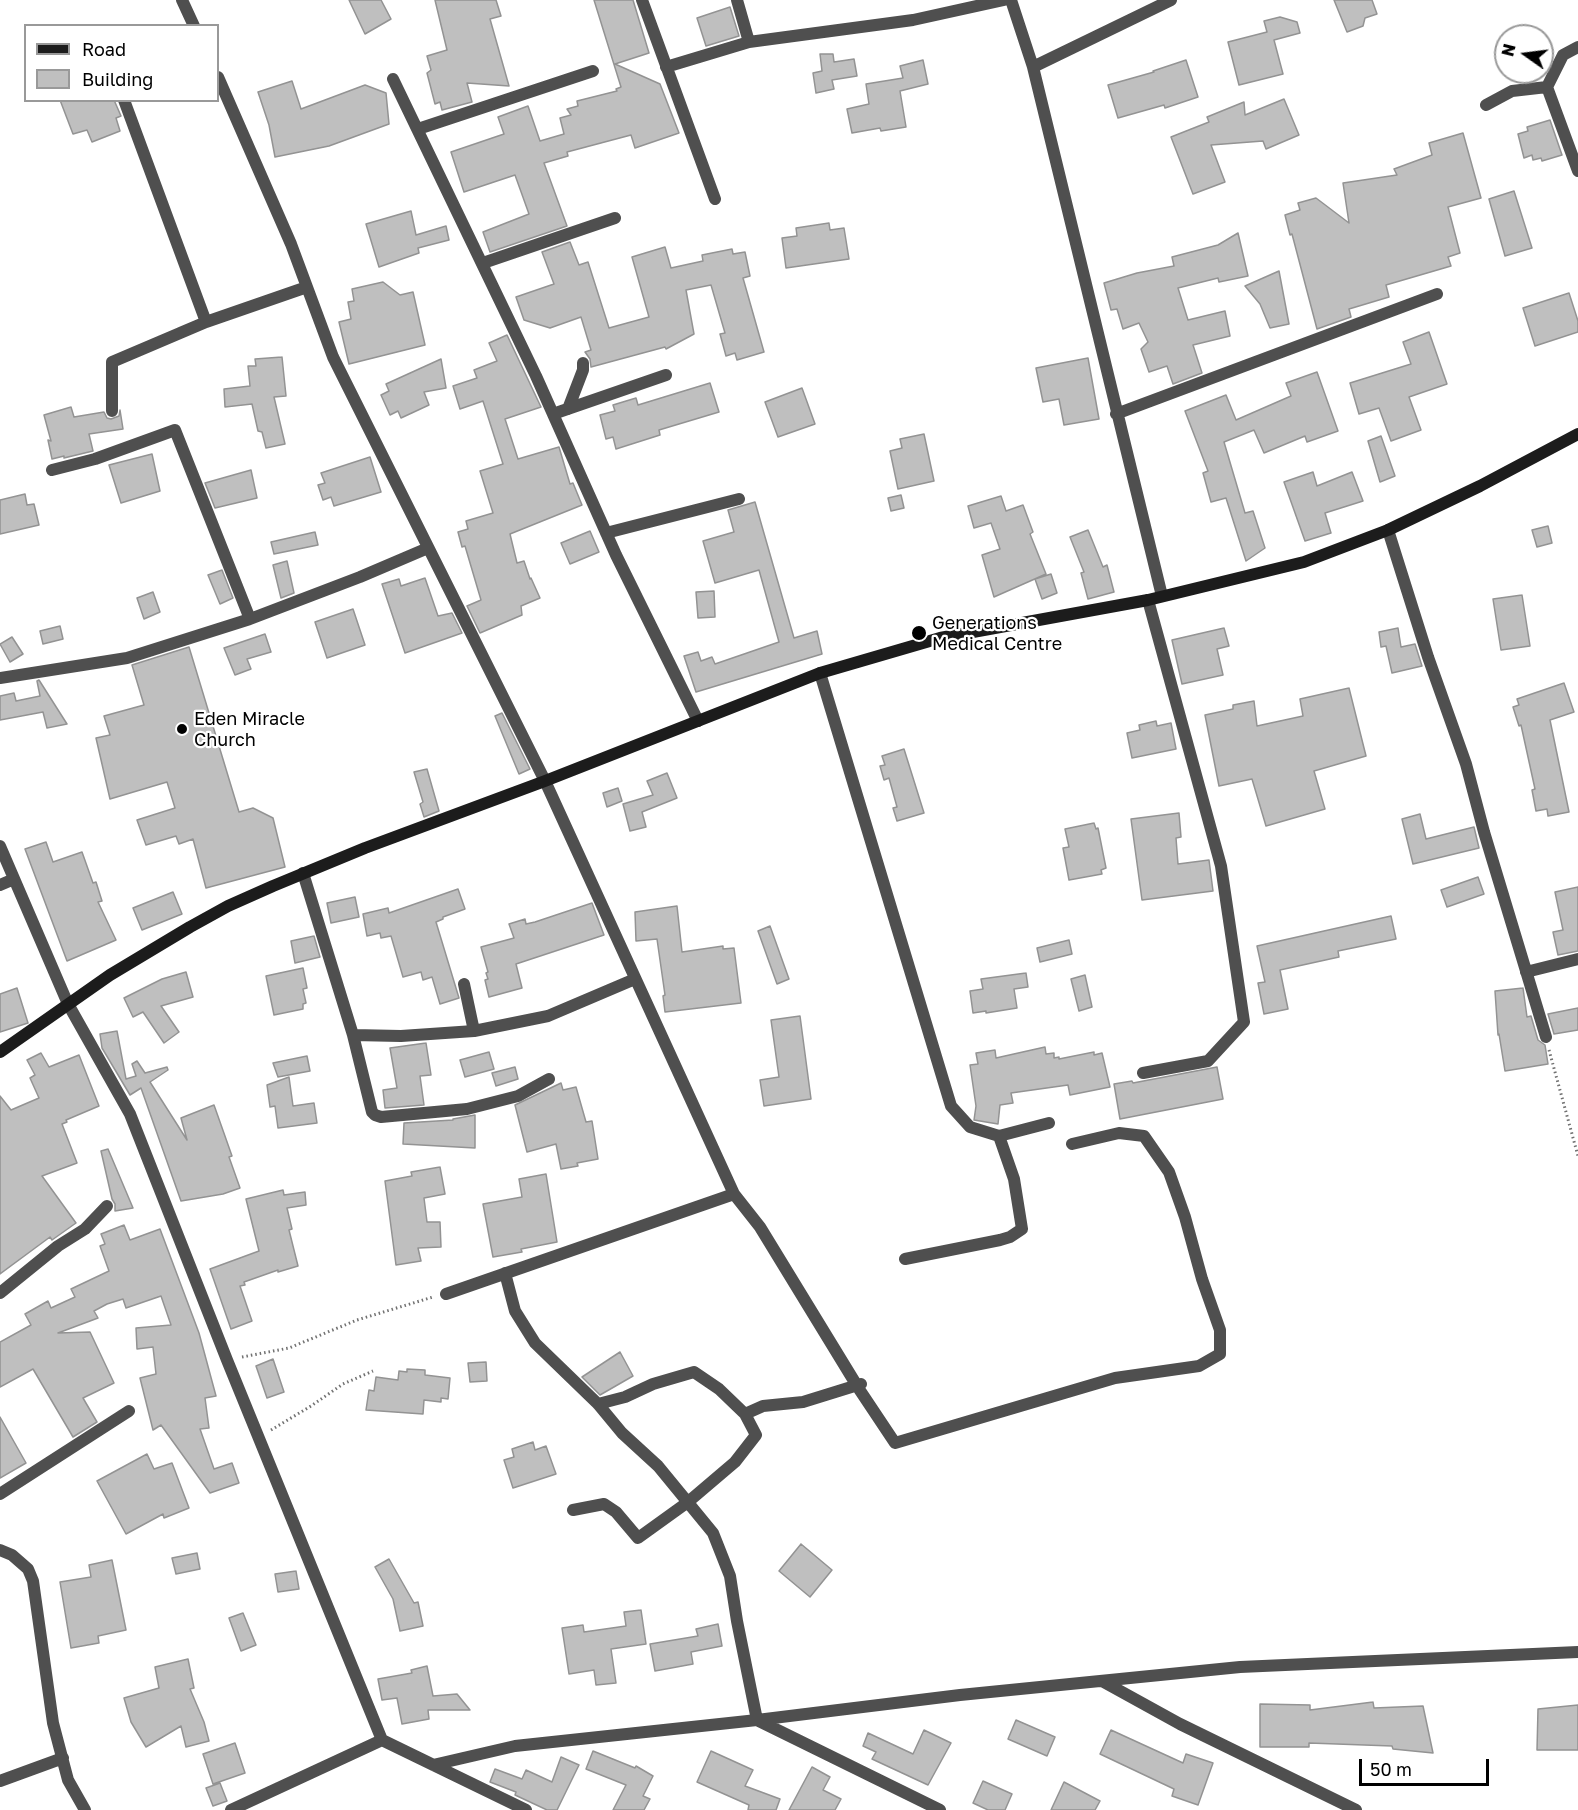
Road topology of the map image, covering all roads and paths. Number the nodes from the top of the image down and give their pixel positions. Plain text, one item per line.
1 (182, 0) edge
2 (642, 0) edge
3 (737, 0) edge
4 (1004, 0) edge
5 (1011, 0) edge
6 (1171, 0) edge
7 (193, 24) edge
8 (749, 42) junction
9 (1578, 47) edge
10 (666, 67) junction
11 (1033, 67) junction
12 (593, 71) dead end
13 (219, 79) edge
14 (393, 79) dead end
15 (1547, 87) junction
16 (125, 102) edge
17 (1486, 105) dead end
18 (418, 129) junction
19 (1578, 171) edge
20 (715, 199) dead end
21 (615, 218) dead end
22 (483, 263) junction
23 (307, 287) junction
24 (1437, 294) dead end
25 (206, 322) junction
26 (180, 333) dead end
27 (582, 363) dead end
28 (666, 375) dead end
29 (568, 409) junction
30 (112, 411) dead end
31 (553, 414) junction
32 (1116, 414) junction
33 (1578, 434) edge
34 (52, 470) dead end
35 (739, 499) dead end
36 (1388, 530) junction
37 (606, 533) junction
38 (428, 548) junction
39 (1161, 596) junction
40 (1148, 600) junction
41 (250, 619) junction
42 (820, 673) junction
43 (0, 678) edge
44 (698, 721) junction
45 (545, 781) junction
46 (0, 846) edge
47 (303, 873) junction
48 (14, 879) junction
49 (0, 885) edge
50 (1578, 958) edge
51 (1526, 972) junction
52 (635, 979) junction
53 (464, 984) dead end
54 (68, 1004) junction
55 (474, 1031) junction
56 (353, 1035) junction
57 (1546, 1037) joint
58 (0, 1052) edge
59 (1143, 1073) dead end
60 (549, 1079) dead end
61 (1049, 1123) dead end
62 (999, 1136) junction
63 (1072, 1144) dead end
64 (1578, 1156) edge
65 (734, 1194) junction
66 (107, 1206) dead end
67 (905, 1259) dead end
68 (505, 1273) junction
69 (0, 1293) edge
70 (446, 1294) joint
71 (227, 1360) junction
72 (373, 1371) dead end
73 (859, 1385) junction
74 (598, 1404) junction
75 (129, 1411) dead end
76 (745, 1414) junction
77 (259, 1437) junction
78 (0, 1494) edge
79 (688, 1502) junction
80 (573, 1510) dead end
81 (0, 1550) edge
82 (12, 1555) junction
83 (0, 1560) edge
84 (1578, 1652) edge
85 (1102, 1681) junction
86 (758, 1720) junction
87 (382, 1740) junction
88 (63, 1758) junction
89 (434, 1765) junction
90 (0, 1781) edge
91 (85, 1810) edge
92 (231, 1810) edge
93 (526, 1810) edge
94 (940, 1810) edge
95 (1356, 1810) edge

1 - 7 street
2 - 10 street
3 - 8 street
4 - 8 street
5 - 11 street
6 - 11 street
8 - 10 street
9 - 15 street
10 - 20 street
11 - 32 street
12 - 18 street
13 - 23 street
14 - 18 street
15 - 17 street
15 - 19 street
16 - 25 street
18 - 22 street
21 - 22 street
22 - 31 street
23 - 25 street
23 - 38 street
24 - 32 street
25 - 26 street
25 - 30 street
27 - 29 street
28 - 29 street
29 - 31 street
31 - 37 street
32 - 39 street
33 - 36 street
34 - 41 street
35 - 37 street
36 - 39 street
36 - 51 street
37 - 44 street
38 - 41 street
38 - 45 street
39 - 40 street
40 - 42 street
40 - 59 street
41 - 43 street
42 - 44 street
42 - 62 street
44 - 45 street
45 - 47 street
45 - 52 street
46 - 48 street
47 - 54 street
47 - 56 street
48 - 49 street
48 - 54 street
50 - 51 street
51 - 57 street
52 - 55 street
52 - 65 street
53 - 55 street
54 - 58 street
54 - 71 street
55 - 56 street
56 - 60 street
57 - 64 path
61 - 62 street
62 - 67 street
63 - 73 street
65 - 68 street
65 - 73 street
66 - 69 street
68 - 70 street
68 - 74 street
70 - 71 path
71 - 77 street
72 - 77 path
73 - 76 street
74 - 76 street
74 - 79 street
75 - 78 street
76 - 79 street
77 - 87 street
79 - 80 street
79 - 86 street
81 - 82 street
82 - 83 street
82 - 88 street
84 - 85 street
85 - 86 street
85 - 95 street
86 - 89 street
86 - 94 street
87 - 89 street
87 - 92 street
88 - 90 street
88 - 91 street
89 - 93 street

